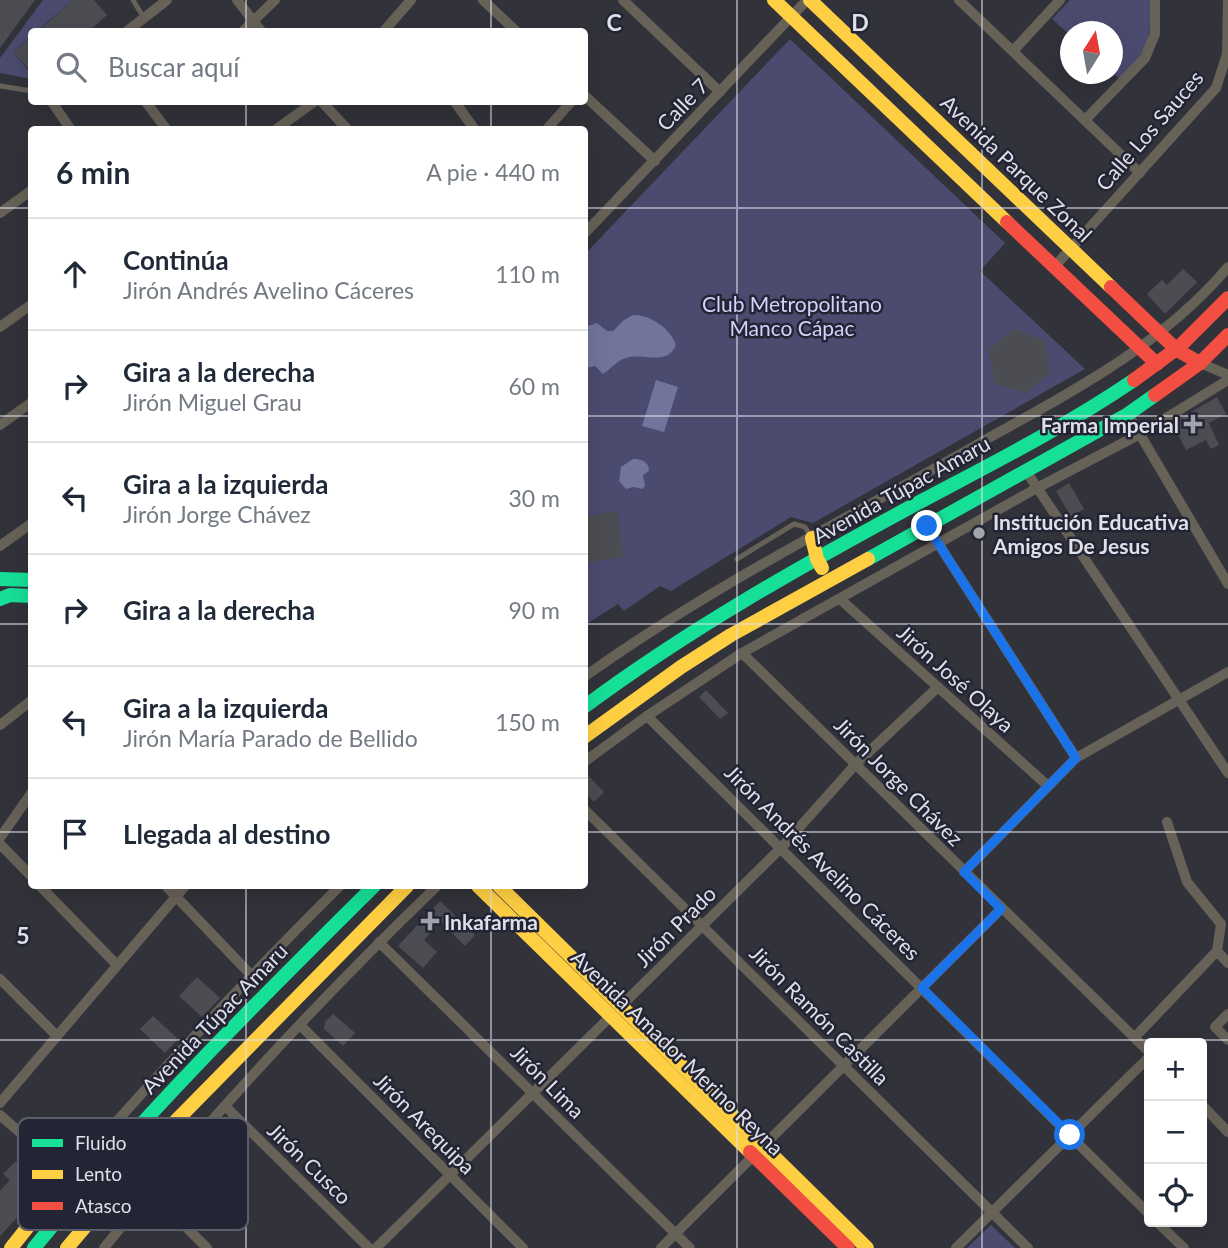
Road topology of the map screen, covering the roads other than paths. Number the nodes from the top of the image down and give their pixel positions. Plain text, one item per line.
1 (134, 0) edge
2 (167, 0) edge
3 (237, 0) edge
4 (275, 0) edge
5 (411, 0) edge
6 (483, 0) edge
7 (623, 0) edge
8 (774, 0) edge
9 (808, 0) edge
10 (959, 0) edge
11 (1060, 0) edge
12 (1155, 0) edge
13 (1228, 0) edge
14 (792, 17) junction
15 (145, 18) junction
16 (254, 22) junction
17 (131, 28) edge
18 (247, 28) edge
19 (259, 28) edge
20 (388, 28) edge
21 (513, 28) edge
22 (1013, 51) junction
23 (0, 86) edge
24 (28, 90) edge
25 (720, 92) junction
26 (588, 99) edge
27 (54, 105) edge
28 (151, 105) edge
29 (310, 105) edge
30 (326, 105) edge
31 (457, 105) edge
32 (568, 105) edge
33 (1085, 120) junction
34 (69, 126) edge
35 (164, 126) edge
36 (281, 126) edge
37 (344, 126) edge
38 (471, 126) edge
39 (550, 126) edge
40 (655, 161) junction
41 (1140, 173) junction
42 (28, 193) edge
43 (0, 213) edge
44 (588, 230) edge
45 (1071, 248) junction
46 (1055, 267) junction
47 (1228, 267) edge
48 (1228, 298) edge
49 (28, 307) edge
50 (0, 327) edge
51 (1160, 333) junction
52 (1228, 335) edge
53 (1140, 348) junction
54 (1177, 349) junction
55 (1200, 363) junction
56 (1157, 364) junction
57 (1228, 377) edge
58 (28, 405) edge
59 (1128, 414) junction
60 (0, 425) edge
61 (1140, 434) junction
62 (1026, 471) junction
63 (1037, 488) junction
64 (28, 526) edge
65 (927, 526) junction
66 (812, 538) junction
67 (938, 543) junction
68 (0, 546) edge
69 (737, 559) dead end
70 (817, 559) junction
71 (0, 579) edge
72 (28, 580) edge
73 (830, 580) junction
74 (1228, 584) edge
75 (28, 596) edge
76 (0, 599) edge
77 (840, 599) junction
78 (742, 653) junction
79 (1228, 672) edge
80 (588, 674) edge
81 (937, 687) junction
82 (1179, 699) junction
83 (28, 703) edge
84 (588, 704) edge
85 (647, 716) junction
86 (0, 725) edge
87 (588, 734) edge
88 (1076, 758) junction
89 (588, 759) edge
90 (855, 765) junction
91 (1228, 774) edge
92 (1048, 786) junction
93 (28, 798) edge
94 (588, 813) edge
95 (1167, 822) dead end
96 (0, 838) edge
97 (0, 844) edge
98 (781, 848) junction
99 (964, 872) junction
100 (28, 873) edge
101 (43, 889) edge
102 (169, 889) edge
103 (182, 889) edge
104 (337, 889) edge
105 (371, 889) edge
106 (404, 889) edge
107 (434, 889) edge
108 (481, 889) edge
109 (502, 889) edge
110 (176, 896) junction
111 (1001, 909) junction
112 (1224, 921) edge
113 (702, 926) junction
114 (379, 942) junction
115 (1217, 951) junction
116 (1228, 962) edge
117 (117, 965) junction
118 (251, 975) junction
119 (0, 979) edge
120 (922, 988) junction
121 (266, 992) junction
122 (284, 1009) junction
123 (616, 1011) junction
124 (1228, 1014) edge
125 (300, 1025) junction
126 (57, 1037) junction
127 (1135, 1037) junction
128 (1228, 1040) edge
129 (1144, 1047) edge
130 (1144, 1063) edge
131 (844, 1066) junction
132 (533, 1093) junction
133 (0, 1103) edge
134 (225, 1106) junction
135 (1207, 1110) edge
136 (0, 1115) edge
137 (120, 1118) edge
138 (148, 1118) edge
139 (179, 1118) edge
140 (214, 1118) edge
141 (237, 1118) edge
142 (18, 1128) edge
143 (248, 1129) edge
144 (1228, 1132) edge
145 (1070, 1135) junction
146 (758, 1151) junction
147 (450, 1175) junction
148 (1144, 1209) edge
149 (992, 1212) junction
150 (1162, 1227) edge
151 (25, 1230) edge
152 (49, 1230) edge
153 (82, 1230) edge
154 (119, 1230) edge
155 (189, 1230) edge
156 (676, 1234) junction
157 (11, 1248) edge
158 (34, 1248) edge
159 (67, 1248) edge
160 (104, 1248) edge
161 (207, 1248) edge
162 (369, 1248) edge
163 (376, 1248) edge
164 (523, 1248) edge
165 (661, 1248) edge
166 (691, 1248) edge
167 (848, 1248) edge
168 (867, 1248) edge
169 (956, 1248) edge
170 (1028, 1248) edge
171 (1184, 1248) edge

1 - 15 lane
2 - 15 street
3 - 16 street
4 - 16 street
5 - 20 street
6 - 21 street
7 - 25 street
8 - 14 main road
9 - 14 street, Calle 7
9 - 45 main road, Avenida Parque Zonal
10 - 22 street
11 - 22 street
12 - 33 street
13 - 41 street, Calle Los Sauces
14 - 25 street, Calle 7
14 - 46 main road
15 - 17 street
16 - 18 street
16 - 19 street
22 - 33 street
23 - 24 lane
25 - 40 street, Calle 7
26 - 40 street
27 - 34 street
28 - 35 street
29 - 36 street
30 - 37 street
31 - 38 street
32 - 39 street
33 - 41 street
40 - 44 street, Calle 7
41 - 45 street, Calle Los Sauces
42 - 43 street
45 - 46 street, Calle Los Sauces
45 - 51 main road, Avenida Parque Zonal
46 - 53 main road
47 - 51 street
48 - 54 main road, Avenida Túpac Amaru
49 - 50 street
51 - 53 street
51 - 54 main road, Avenida Parque Zonal
52 - 55 main road
53 - 56 main road
53 - 66 street
54 - 55 main road, Avenida Parque Zonal
54 - 56 main road, Avenida Túpac Amaru
55 - 57 street
55 - 59 main road
56 - 70 main road, Avenida Túpac Amaru
57 - 61 street
58 - 60 street
59 - 61 street
59 - 62 main road
61 - 63 street
61 - 74 street
62 - 63 street
62 - 65 main road
63 - 67 street
63 - 82 street
64 - 68 street
65 - 67 street
65 - 73 main road
66 - 69 lane
66 - 70 main road
66 - 80 street
67 - 77 street
67 - 88 street
70 - 73 main road
70 - 84 main road, Avenida Túpac Amaru
71 - 72 main road
73 - 87 main road
75 - 76 main road
77 - 78 street
77 - 81 street, Jirón José Olaya
78 - 85 street
78 - 90 street, Jirón Jorge Chávez
79 - 82 street
81 - 90 street, Jirón Prado
81 - 92 street, Jirón José Olaya
82 - 88 street
82 - 91 street
83 - 86 street
85 - 89 street
85 - 98 street, Jirón Andrés Avelino Cáceres
88 - 92 street
90 - 98 street, Jirón Prado
90 - 99 street, Jirón Jorge Chávez
92 - 99 street
93 - 96 street
94 - 113 street, Jirón Ramón Castilla
95 - 112 street
97 - 100 street
98 - 113 street, Jirón Prado
98 - 120 street, Jirón Andrés Avelino Cáceres
99 - 111 street, Jirón Jorge Chávez
101 - 117 street
102 - 110 street
103 - 110 street
104 - 118 street, Avenida Túpac Amaru
105 - 121 main road, Avenida Túpac Amaru
106 - 122 main road, Avenida Túpac Amaru
107 - 114 street
108 - 123 main road, Avenida Amador Merino Reyna
109 - 123 main road, Avenida Amador Merino Reyna
110 - 117 street
110 - 118 street
111 - 120 street
111 - 127 street, Jirón Jorge Chávez
112 - 115 street
113 - 123 street, Jirón Prado
113 - 131 street, Jirón Ramón Castilla
114 - 125 street
114 - 132 street, Jirón Lima
115 - 116 street
115 - 127 street
117 - 126 street
118 - 137 street, Avenida Túpac Amaru
119 - 126 street
120 - 131 street
120 - 145 street, Jirón Andrés Avelino Cáceres
121 - 122 main road
121 - 138 main road, Avenida Túpac Amaru
122 - 139 main road, Avenida Túpac Amaru
123 - 132 street, Jirón Prado
123 - 146 main road, Avenida Amador Merino Reyna
124 - 128 street
125 - 134 street
125 - 147 street, Jirón Arequipa
126 - 133 street
127 - 129 street, Jirón Jorge Chávez
130 - 145 street
131 - 146 street
131 - 149 street, Jirón Ramón Castilla
132 - 147 street, Jirón Prado
132 - 156 street, Jirón Lima
134 - 140 street
134 - 141 street, Jirón Cusco
135 - 144 street
136 - 142 street
143 - 162 street, Jirón Cusco
145 - 148 street, Jirón Andrés Avelino Cáceres
145 - 149 street
146 - 156 street
146 - 167 main road, Avenida Amador Merino Reyna
146 - 168 main road, Avenida Amador Merino Reyna
147 - 163 street, Jirón Prado
147 - 164 street, Jirón Arequipa
149 - 169 street
149 - 170 street, Jirón Ramón Castilla
150 - 171 street
151 - 157 main road, Avenida Túpac Amaru
152 - 158 main road, Avenida Túpac Amaru
153 - 159 main road, Avenida Túpac Amaru
154 - 160 street
155 - 161 street
156 - 165 street
156 - 166 street, Jirón Lima

